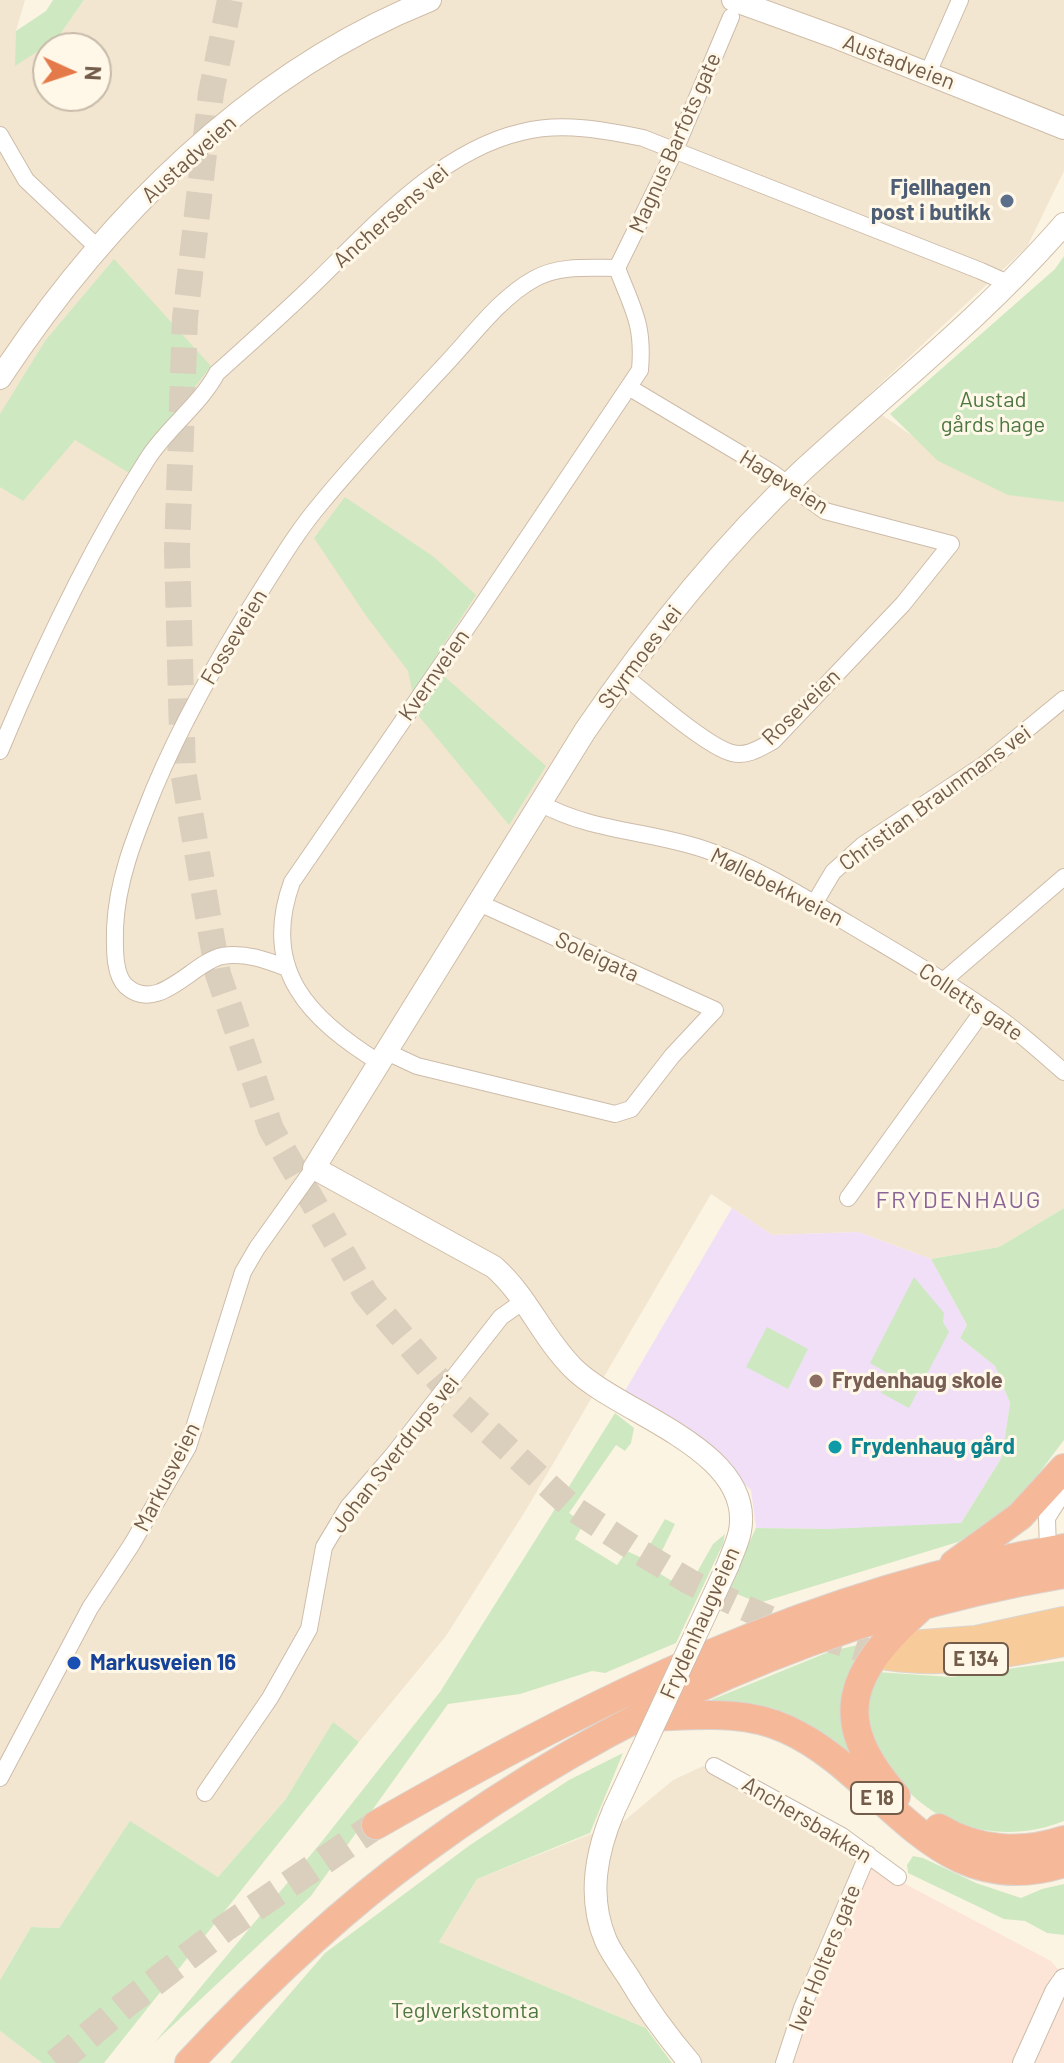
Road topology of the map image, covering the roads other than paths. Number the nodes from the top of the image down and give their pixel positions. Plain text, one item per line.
1 (430, 0) edge
2 (960, 0) edge
3 (743, 6) edge
4 (928, 73) junction
5 (1064, 128) edge
6 (0, 135) edge
7 (675, 150) junction
8 (1064, 224) edge
9 (98, 248) junction
10 (617, 268) junction
11 (1007, 286) junction
12 (0, 378) edge
13 (630, 388) junction
14 (788, 486) junction
15 (951, 544) joint
16 (623, 675) junction
17 (1064, 699) edge
18 (0, 751) edge
19 (540, 803) junction
20 (1064, 877) edge
21 (479, 903) junction
22 (814, 904) junction
23 (873, 939) joint
24 (287, 968) junction
25 (943, 981) junction
26 (985, 1008) junction
27 (715, 1010) joint
28 (384, 1057) junction
29 (1064, 1072) edge
30 (314, 1168) junction
31 (848, 1198) dead end
32 (525, 1300) junction
33 (1064, 1468) edge
34 (1064, 1491) edge
35 (1059, 1558) edge
36 (934, 1576) junction
37 (923, 1606) junction
38 (1064, 1620) edge
39 (1064, 1643) edge
40 (639, 1717) junction
41 (714, 1766) dead end
42 (0, 1776) edge
43 (205, 1793) dead end
44 (376, 1825) tunnel mouth
45 (1064, 1840) edge
46 (868, 1854) junction
47 (1064, 1863) edge
48 (898, 1877) dead end
49 (1064, 1979) edge
50 (189, 2063) edge
51 (690, 2063) edge
52 (784, 2063) edge
53 (1023, 2063) edge

1 - 9 main road, Austadveien
2 - 4 street
3 - 4 main road, Austadveien
3 - 7 street, Magnus Barfots gate
4 - 5 main road, Austadveien
6 - 9 street
7 - 10 street, Magnus Barfots gate
7 - 11 street, Anchersens vei
7 - 18 street, Anchersens vei
8 - 11 main road, Styrmoes vei
9 - 12 main road, Austadveien
10 - 13 street, Kvernveien
10 - 24 street, Fosseveien
11 - 14 main road, Styrmoes vei
13 - 14 street, Hageveien
13 - 24 street, Kvernveien
14 - 15 street, Hageveien
14 - 16 main road, Styrmoes vei
15 - 16 street, Roseveien
16 - 19 main road, Styrmoes vei
17 - 22 street, Christian Braunmans vei
19 - 21 main road, Styrmoes vei
19 - 22 street, Møllebekkveien
20 - 25 street
21 - 27 street, Soleigata
21 - 28 main road, Styrmoes vei
22 - 23 street, Møllebekkveien
23 - 25 street, Colletts gate
24 - 28 street, Kvernveien
25 - 26 street, Colletts gate
26 - 29 street, Colletts gate
26 - 31 street
27 - 28 street, Kvernveien
28 - 30 main road, Styrmoes vei
30 - 32 main road, Frydenhaugveien
30 - 42 street, Markusveien
32 - 43 street, Johan Sverdrups vei
32 - 51 main road, Frydenhaugveien, bridge
33 - 36 highway
34 - 35 street
35 - 36 highway
35 - 37 highway, E 18
36 - 44 highway
37 - 40 highway, E 18
37 - 45 highway, E 18
38 - 39 highway, E 134
40 - 47 highway, E 18
40 - 50 highway, E 18
41 - 46 street, Anchersbakken
46 - 48 street, Anchersbakken
46 - 52 street, Iver Holters gate
49 - 53 street

